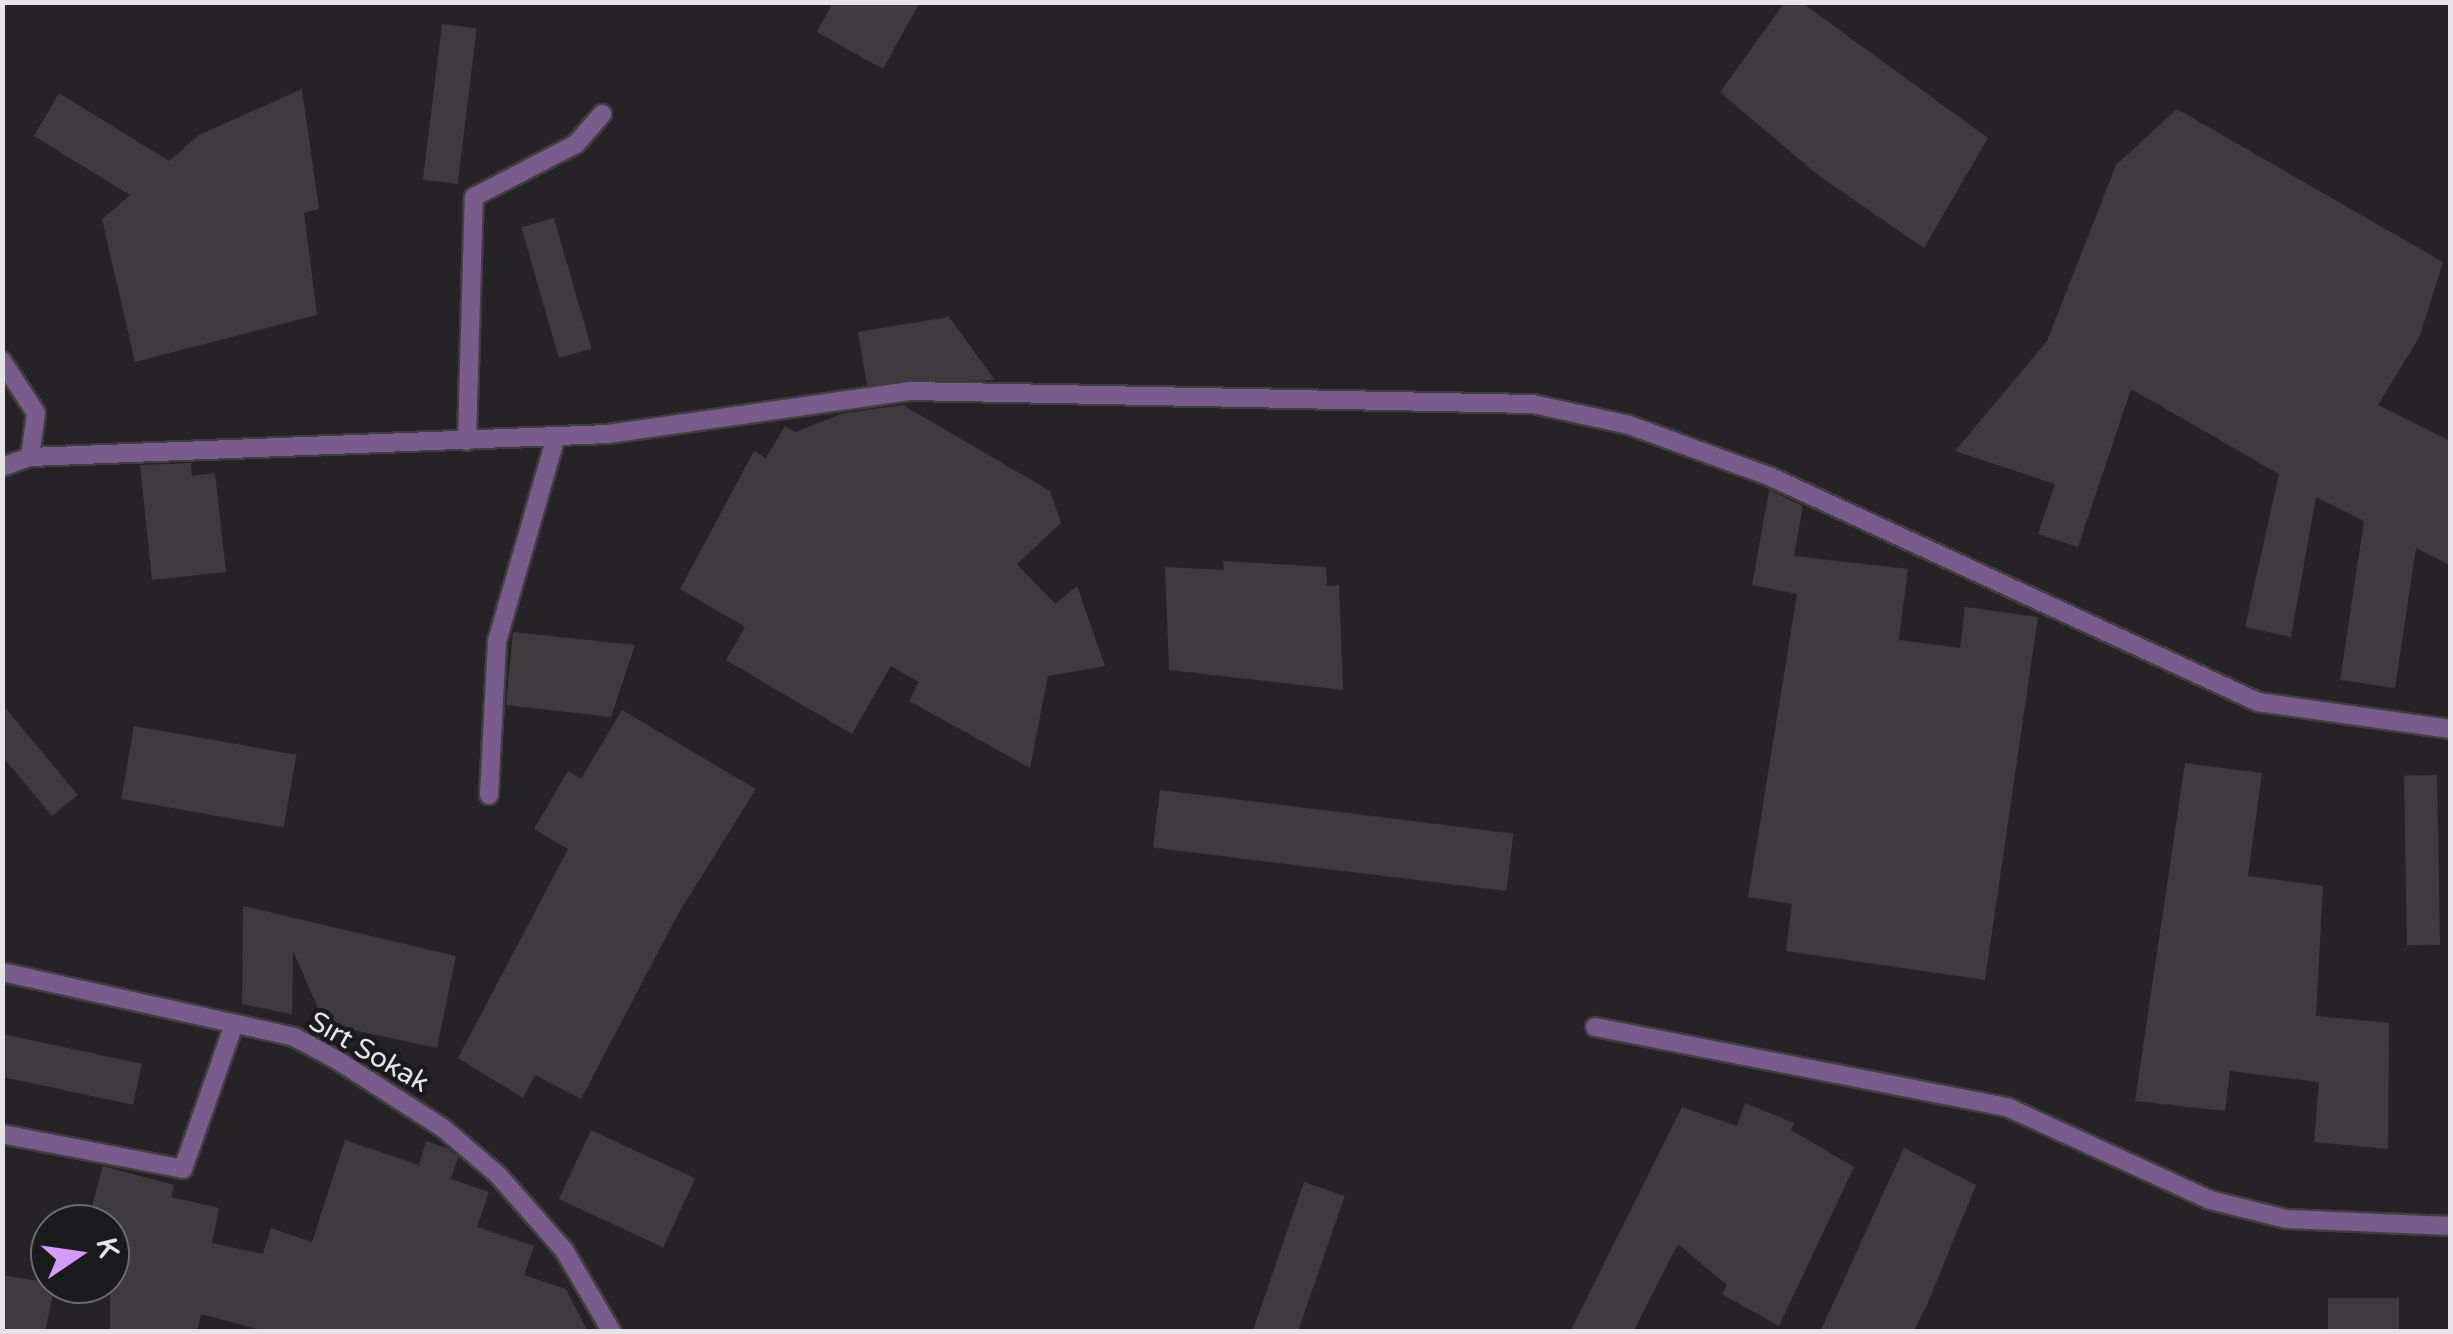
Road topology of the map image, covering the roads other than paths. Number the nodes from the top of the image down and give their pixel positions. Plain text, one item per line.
1 (602, 114) dead end
2 (2, 361) edge
3 (556, 438) junction
4 (466, 441) junction
5 (30, 457) junction
6 (2, 467) edge
7 (2450, 730) edge
8 (490, 795) dead end
9 (2, 972) edge
10 (234, 1024) junction
11 (1595, 1027) dead end
12 (2, 1134) edge
13 (2450, 1226) edge
14 (612, 1332) edge

1 - 4 street
2 - 5 street
3 - 4 street
3 - 7 street
3 - 8 street
4 - 5 street
5 - 6 street
9 - 10 street, Sırt Sokak
10 - 12 street
10 - 14 street, Sırt Sokak
11 - 13 street

